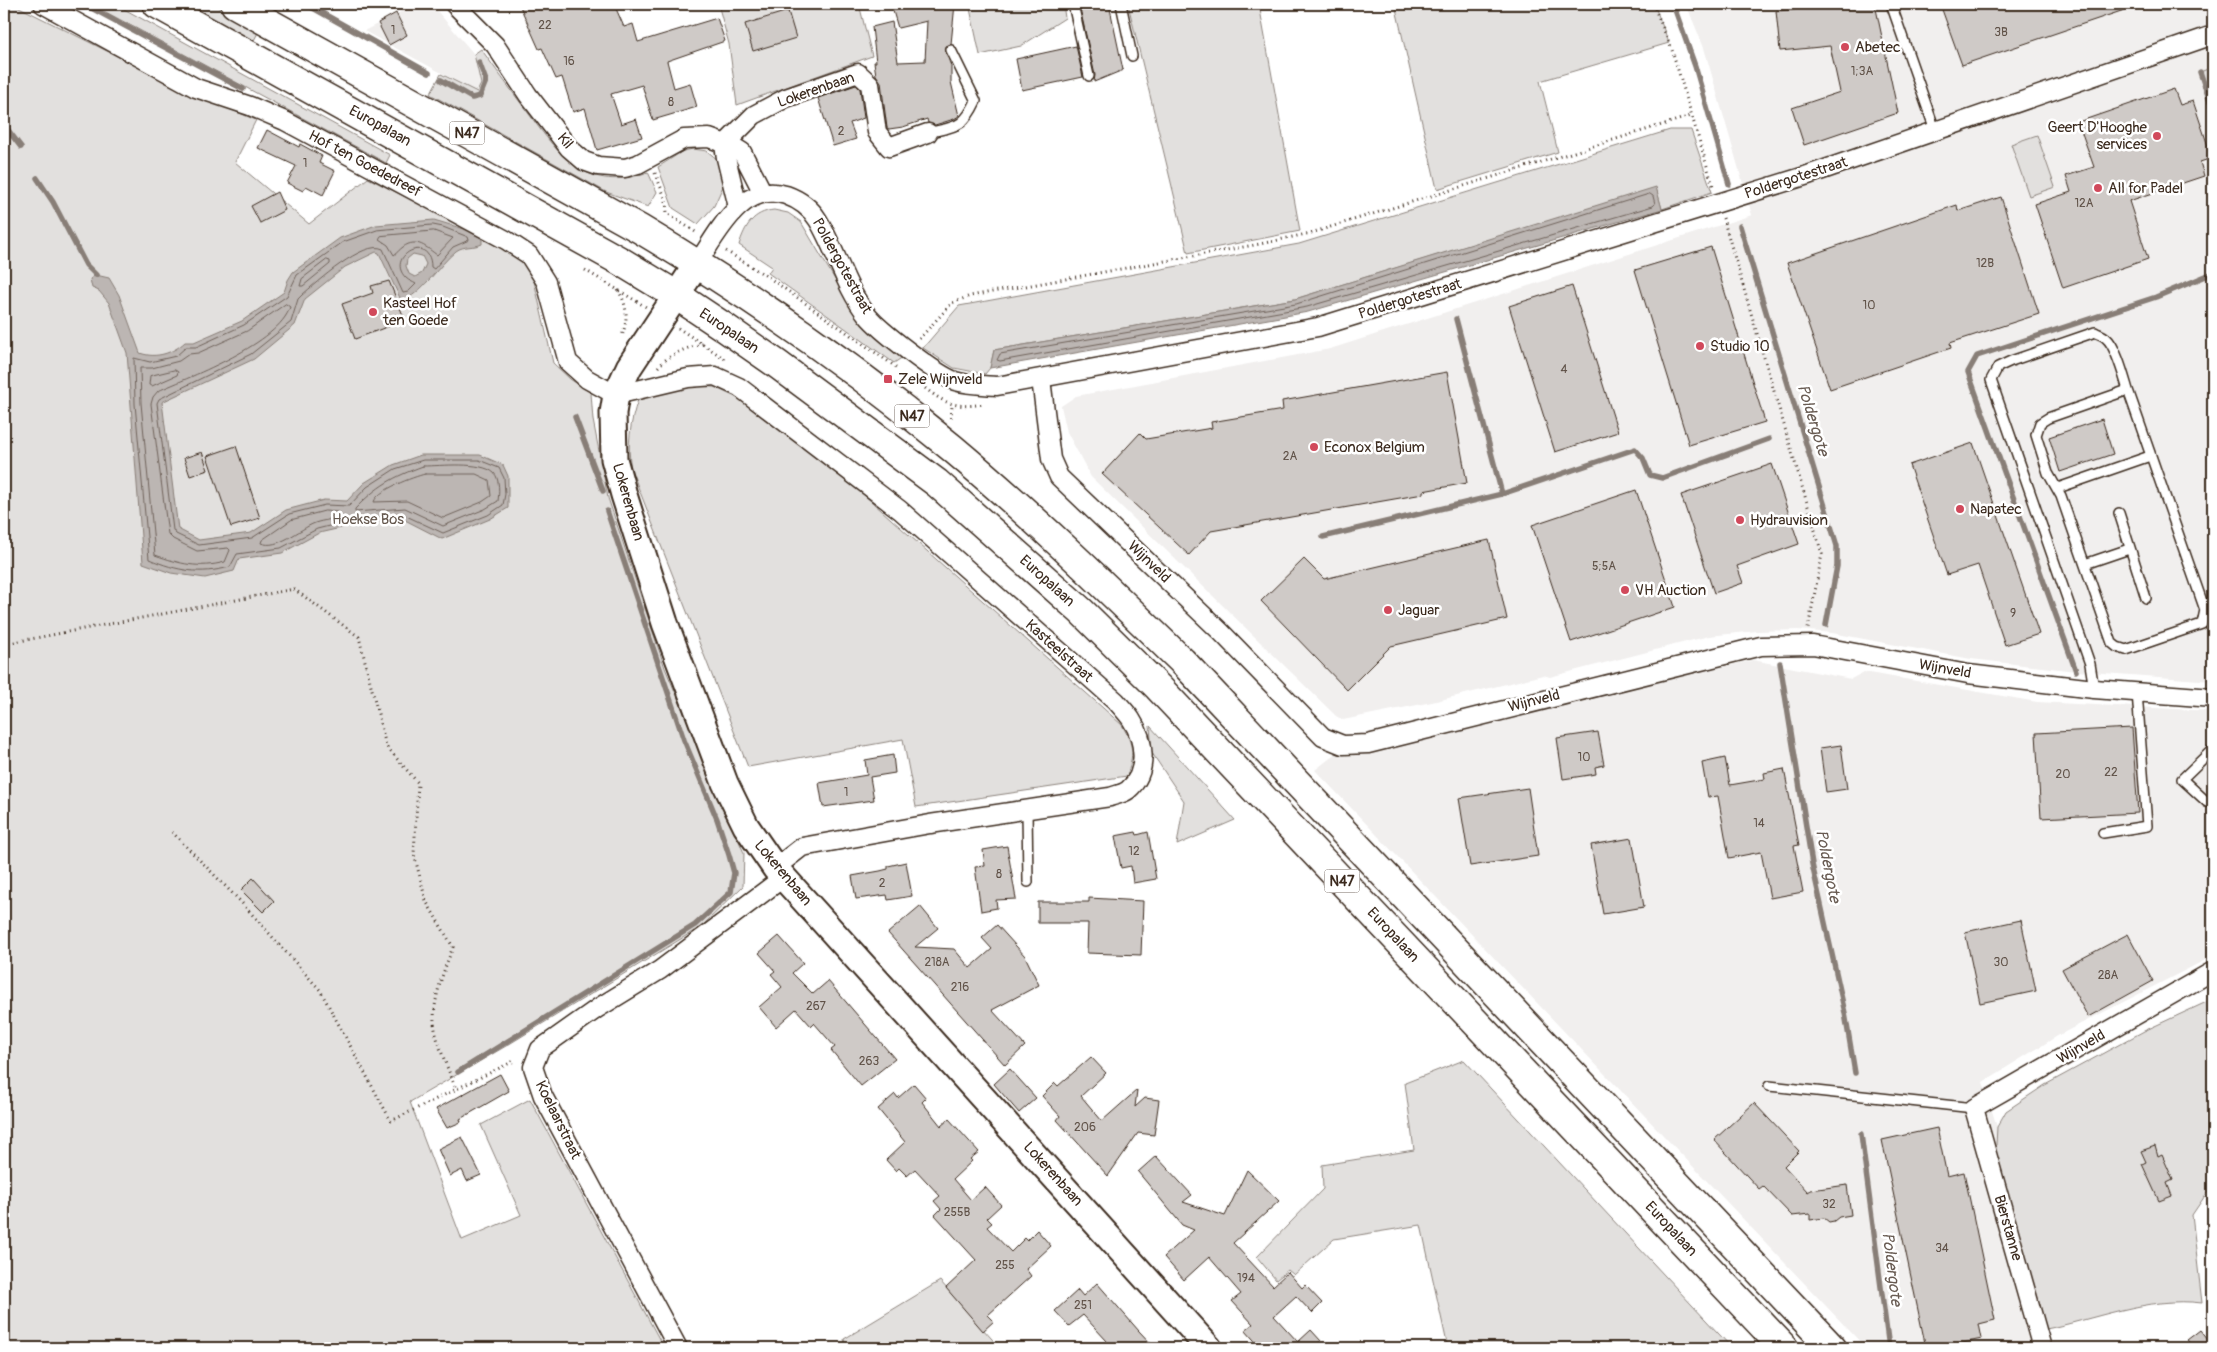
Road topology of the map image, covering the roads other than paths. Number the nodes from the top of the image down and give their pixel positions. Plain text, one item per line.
1 (43, 4) edge
2 (157, 4) edge
3 (235, 4) edge
4 (454, 4) edge
5 (1073, 4) edge
6 (1121, 4) edge
7 (1891, 4) edge
8 (2213, 35) edge
9 (951, 50) dead end
10 (1132, 56) dead end
11 (1089, 76) dead end
12 (1935, 130) junction
13 (928, 133) joint
14 (724, 145) junction
15 (763, 193) junction
16 (738, 206) junction
17 (704, 253) junction
18 (676, 295) junction
19 (1041, 379) junction
20 (2128, 390) junction
21 (616, 394) junction
22 (2150, 456) junction
23 (2058, 488) junction
24 (2119, 513) dead end
25 (2129, 549) junction
26 (2085, 564) junction
27 (2146, 598) dead end
28 (2094, 689) junction
29 (2137, 692) junction
30 (2213, 698) edge
31 (2213, 748) edge
32 (2207, 802) dead end
33 (1027, 810) junction
34 (2102, 833) dead end
35 (779, 872) junction
36 (1028, 882) dead end
37 (2213, 971) edge
38 (1769, 1086) dead end
39 (1974, 1108) junction
40 (678, 1348) edge
41 (1209, 1348) edge
42 (1784, 1348) edge
43 (1832, 1348) edge
44 (2042, 1348) edge

1 - 21 street, Hof ten Goededreef
2 - 18 highway, Europalaan / N47
3 - 17 highway, N47
4 - 14 street, Kil
5 - 11 lane
6 - 10 lane
7 - 12 lane
8 - 12 street, Poldergotestraat
9 - 13 lane
12 - 19 street, Poldergotestraat
13 - 14 street, Lokerenbaan
14 - 15 street, Kil
14 - 16 street
15 - 16 street
15 - 19 street, Poldergotestraat
16 - 17 street
17 - 18 street, Lokerenbaan
17 - 43 highway, N47
18 - 21 street, Lokerenbaan
18 - 42 highway, Europalaan / N47
19 - 28 street, Wijnveld
20 - 22 lane
20 - 23 lane
20 - 28 lane
21 - 33 street, Kasteelstraat
21 - 35 street, Lokerenbaan
22 - 23 lane
22 - 26 lane
23 - 26 lane
24 - 25 lane
25 - 26 lane
25 - 27 lane
28 - 29 street, Wijnveld
29 - 30 street, Wijnveld
29 - 34 lane
31 - 32 lane
33 - 35 street, Kasteelstraat
33 - 36 lane
35 - 40 street, Koelaarstraat
35 - 41 street, Lokerenbaan
37 - 39 street, Wijnveld
38 - 39 lane
39 - 44 street, Bierstanne

